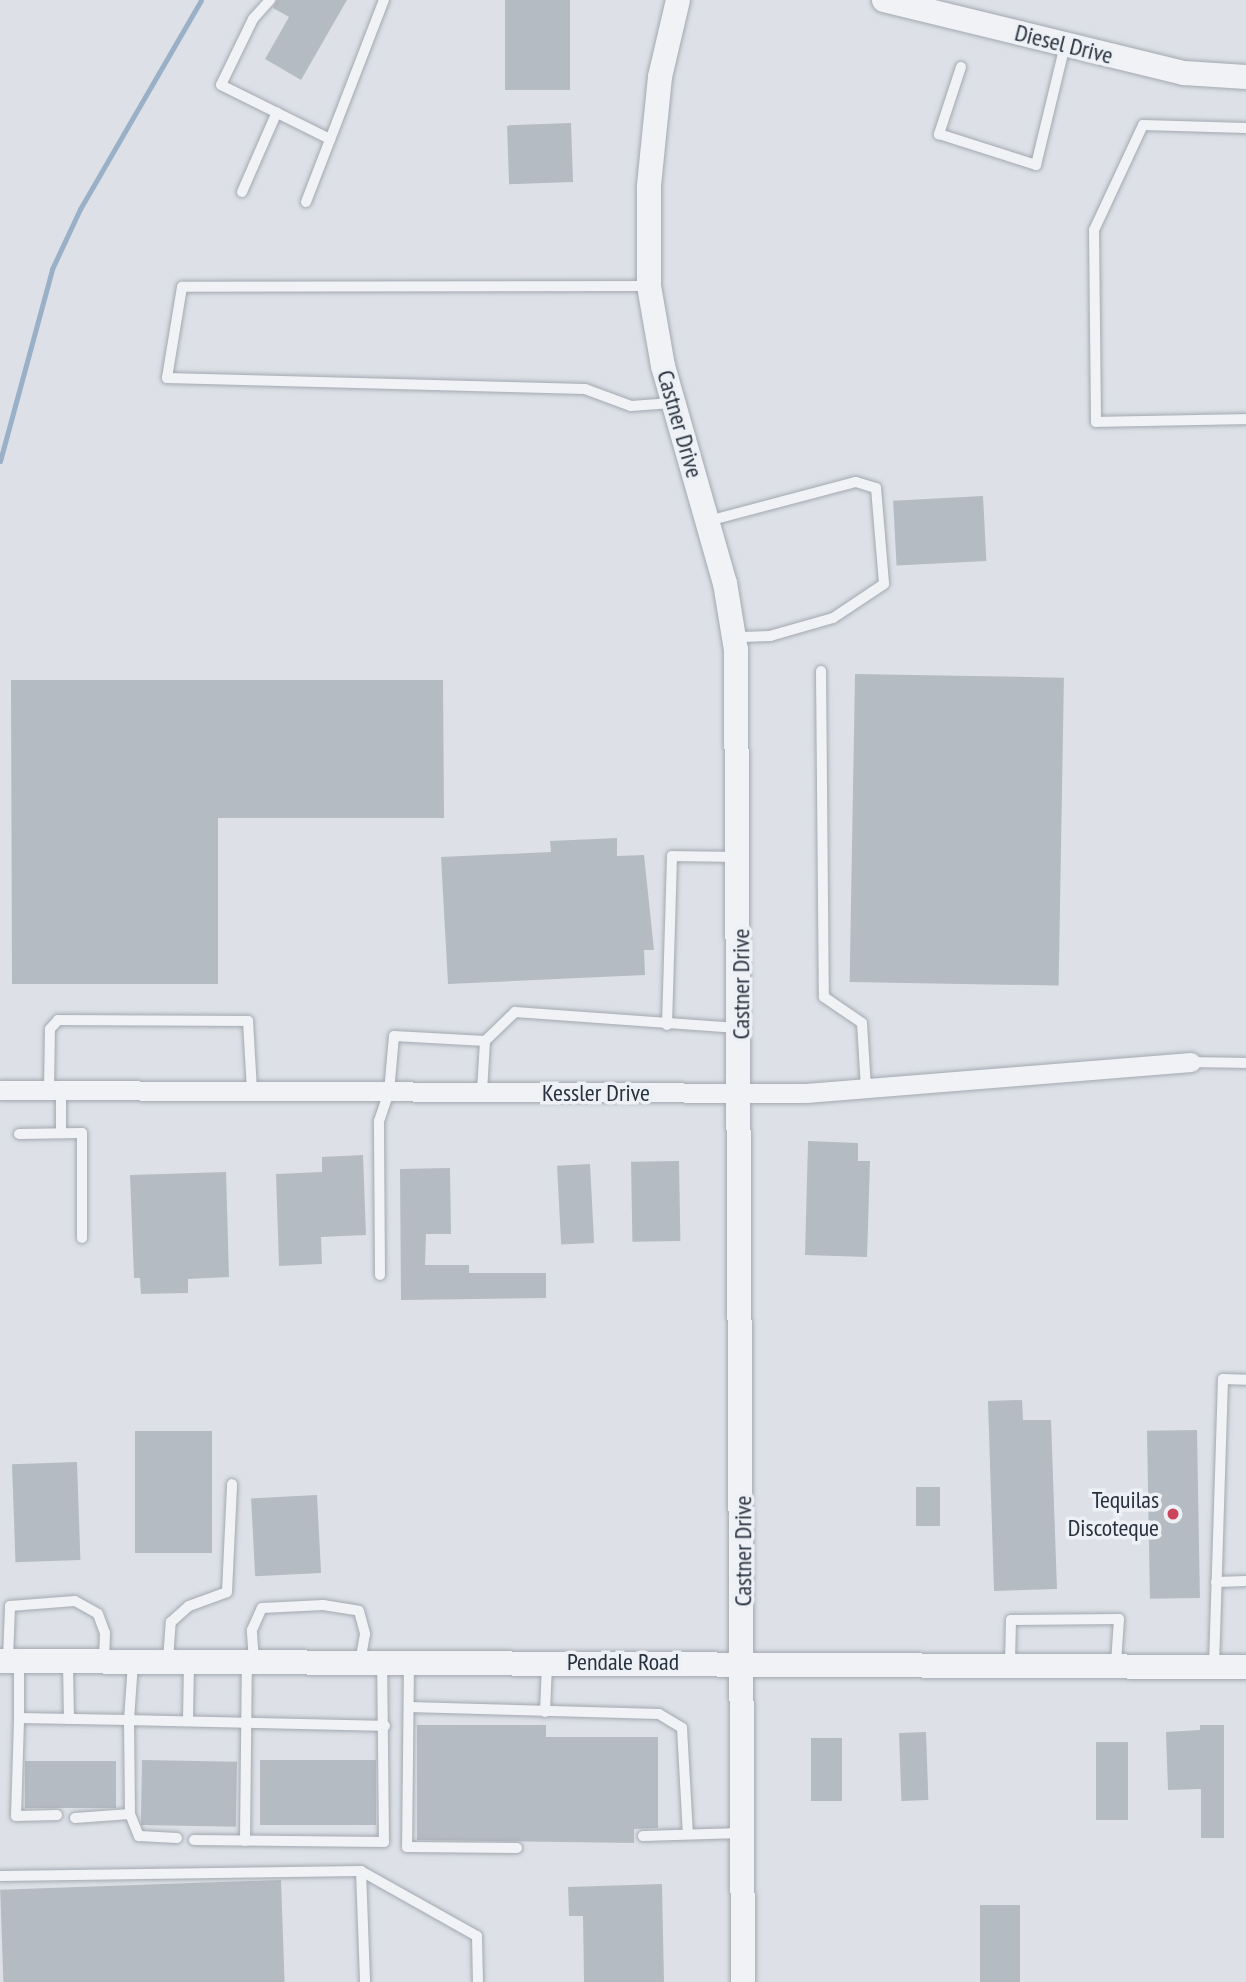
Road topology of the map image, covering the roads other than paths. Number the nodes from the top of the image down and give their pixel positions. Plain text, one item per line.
1 (270, 0) edge
2 (384, 0) edge
3 (678, 0) edge
4 (884, 0) edge
5 (1065, 44) junction
6 (961, 67) dead end
7 (1246, 77) edge
8 (276, 112) junction
9 (1246, 128) edge
10 (330, 139) junction
11 (242, 192) dead end
12 (306, 202) dead end
13 (649, 286) junction
14 (673, 403) junction
15 (1246, 419) edge
16 (708, 521) junction
17 (734, 637) junction
18 (821, 671) dead end
19 (740, 857) junction
20 (667, 1025) junction
21 (741, 1028) junction
22 (485, 1041) junction
23 (1191, 1062) joint
24 (1246, 1063) edge
25 (866, 1089) junction
26 (0, 1090) edge
27 (55, 1090) junction
28 (253, 1091) junction
29 (388, 1092) junction
30 (482, 1092) junction
31 (741, 1093) junction
32 (61, 1133) junction
33 (19, 1135) dead end
34 (82, 1238) dead end
35 (380, 1275) dead end
36 (1246, 1380) edge
37 (232, 1484) dead end
38 (1246, 1581) edge
39 (1216, 1582) junction
40 (9, 1661) edge
41 (133, 1661) junction
42 (371, 1661) junction
43 (68, 1662) junction
44 (104, 1662) junction
45 (178, 1662) junction
46 (250, 1662) junction
47 (409, 1662) junction
48 (547, 1662) junction
49 (743, 1662) junction
50 (1010, 1663) junction
51 (1116, 1663) junction
52 (1214, 1665) junction
53 (1246, 1667) edge
54 (409, 1707) junction
55 (545, 1712) junction
56 (19, 1718) junction
57 (188, 1718) junction
58 (69, 1719) junction
59 (130, 1720) junction
60 (385, 1726) junction
61 (247, 1727) junction
62 (130, 1814) junction
63 (57, 1815) dead end
64 (75, 1818) dead end
65 (743, 1833) junction
66 (688, 1834) junction
67 (643, 1836) dead end
68 (177, 1838) dead end
69 (194, 1840) dead end
70 (245, 1841) junction
71 (517, 1848) dead end
72 (361, 1871) junction
73 (0, 1876) edge
74 (365, 1982) edge
75 (478, 1982) edge
76 (743, 1982) edge

1 - 8 lane
2 - 10 lane
3 - 13 street, Castner Drive
4 - 5 street, Diesel Drive
5 - 6 lane
5 - 7 street, Diesel Drive
8 - 10 lane
8 - 11 lane
9 - 15 lane
10 - 12 lane
13 - 14 street, Castner Drive
13 - 14 lane
14 - 16 street, Castner Drive
16 - 17 street, Castner Drive
16 - 17 lane
17 - 19 street, Castner Drive
18 - 25 lane
19 - 20 lane
19 - 21 street, Castner Drive
20 - 21 lane
20 - 22 lane
21 - 31 street, Castner Drive
22 - 29 lane
22 - 30 lane
23 - 24 lane
23 - 25 street, Kessler Drive
25 - 31 street, Kessler Drive
26 - 27 street, Kessler Drive
27 - 28 street, Kessler Drive
27 - 28 lane
27 - 32 lane
28 - 29 street, Kessler Drive
29 - 30 street, Kessler Drive
29 - 35 lane
30 - 31 street, Kessler Drive
31 - 49 street, Castner Drive
32 - 33 lane
32 - 34 lane
36 - 39 lane
37 - 45 lane
38 - 39 lane
39 - 52 lane
40 - 43 street, Pendale Road
40 - 44 lane
40 - 56 lane
41 - 44 street, Pendale Road
41 - 45 street, Pendale Road
41 - 59 lane
42 - 46 street, Pendale Road
42 - 46 lane
42 - 47 street, Pendale Road
42 - 60 lane
43 - 44 street, Pendale Road
43 - 58 lane
45 - 46 street, Pendale Road
45 - 57 lane
46 - 61 lane
47 - 48 street, Pendale Road
47 - 54 lane
48 - 49 street, Pendale Road
48 - 55 lane
49 - 50 street, Pendale Road
49 - 65 street, Castner Drive
50 - 51 street, Pendale Road
50 - 51 lane
51 - 52 street, Pendale Road
52 - 53 street, Pendale Road
54 - 55 lane
54 - 71 lane
55 - 66 lane
56 - 58 lane
56 - 63 lane
57 - 59 lane
57 - 61 lane
58 - 59 lane
59 - 62 lane
60 - 61 lane
60 - 70 lane
61 - 70 lane
62 - 64 lane
62 - 68 lane
65 - 66 lane
65 - 76 street, Castner Drive
66 - 67 lane
69 - 70 lane
72 - 73 lane
72 - 74 lane
72 - 75 lane

